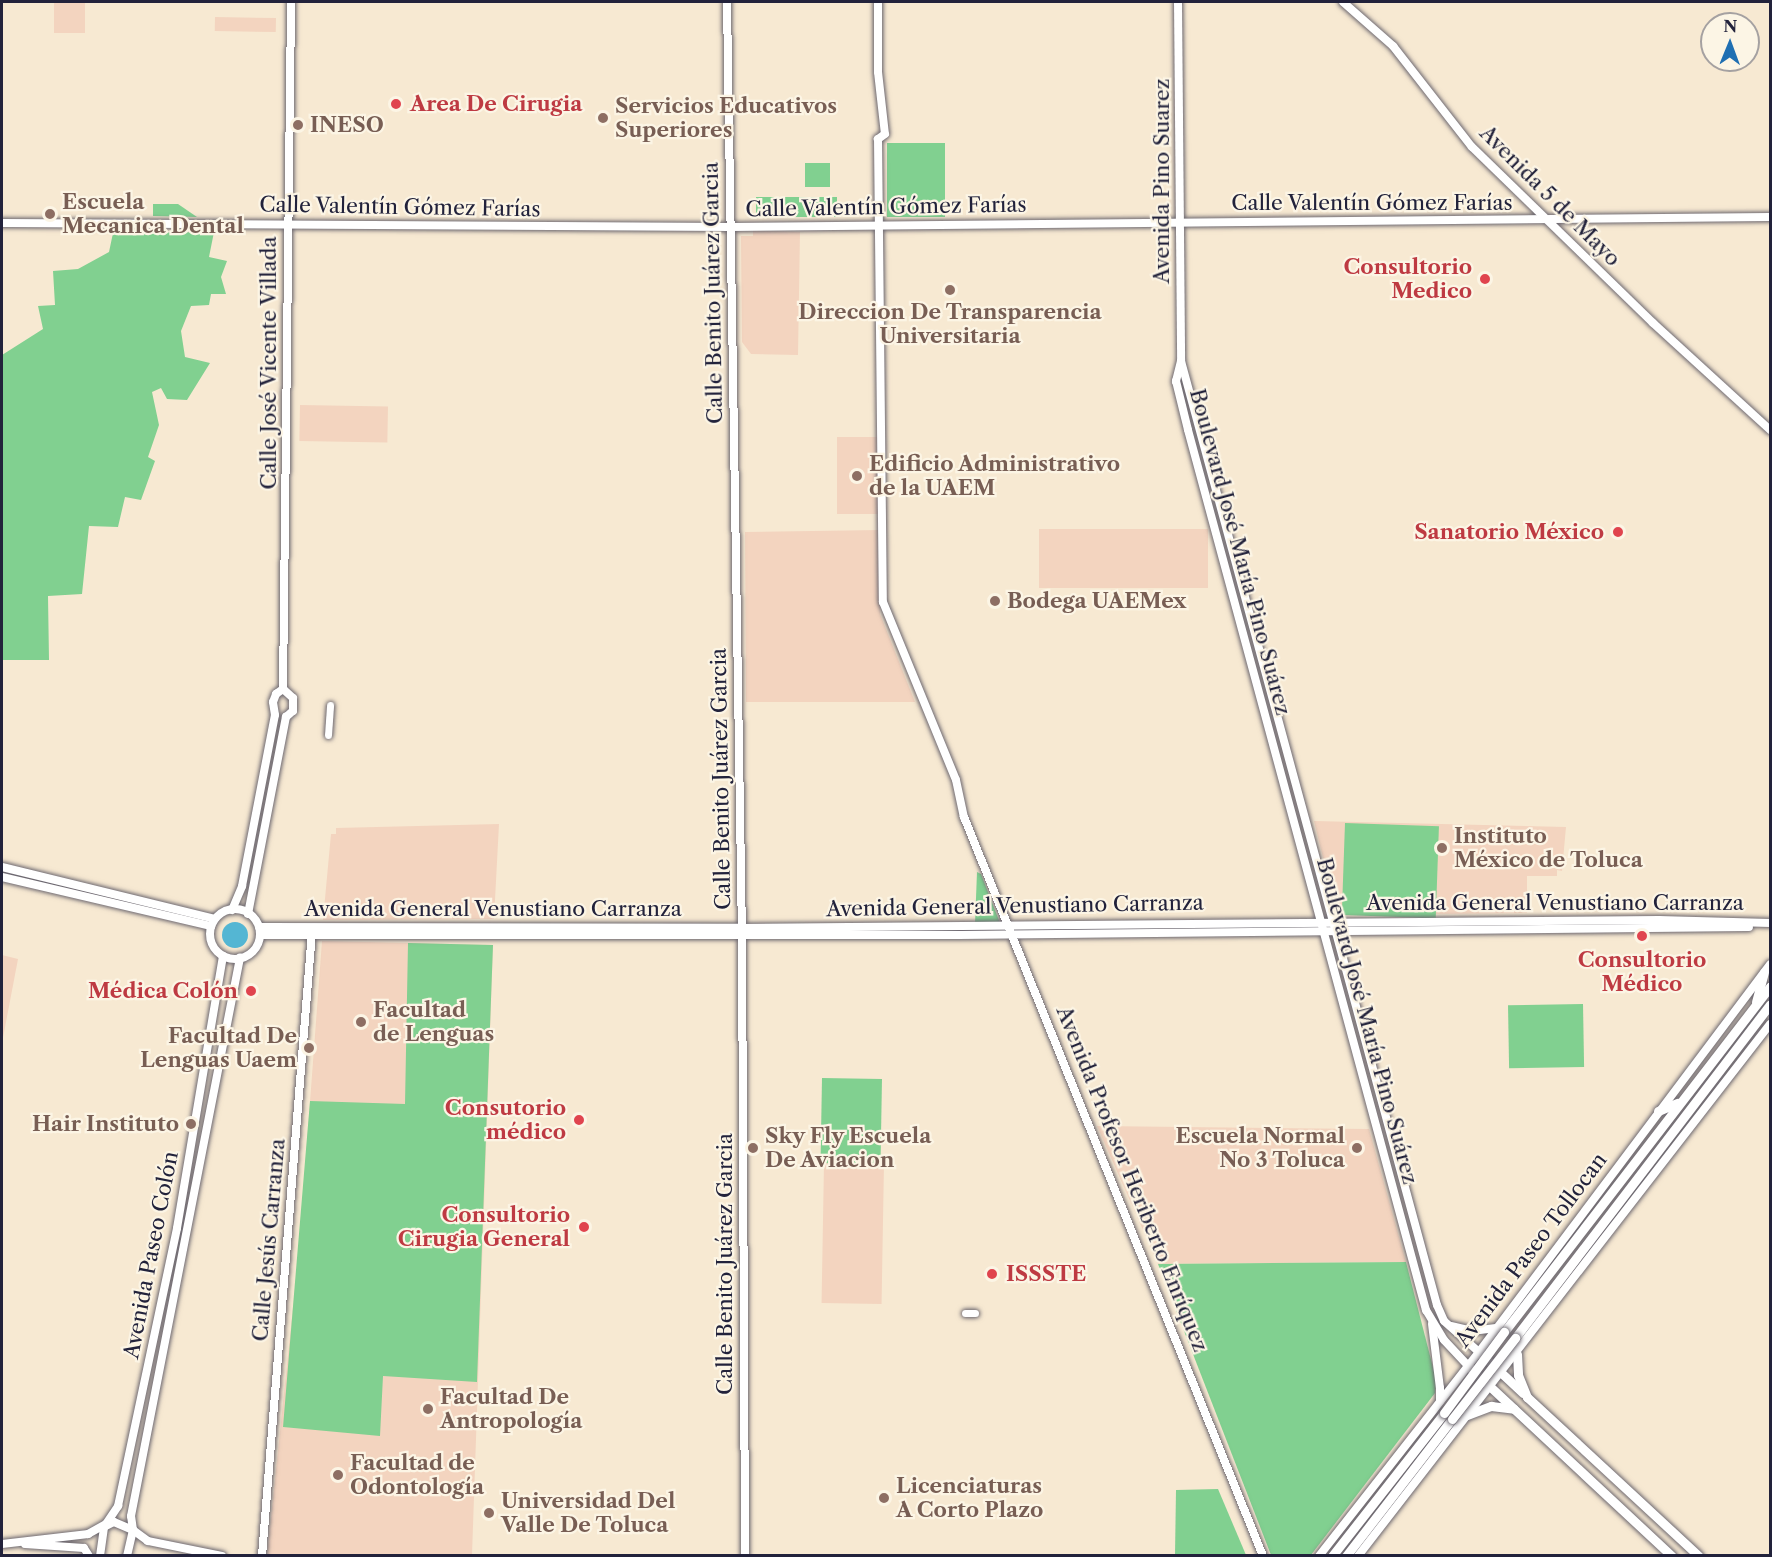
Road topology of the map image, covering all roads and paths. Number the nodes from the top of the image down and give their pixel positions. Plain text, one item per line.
1 (291, 2) edge
2 (727, 2) edge
3 (878, 2) edge
4 (1178, 2) edge
5 (1343, 2) edge
6 (1770, 217) edge
7 (1179, 221) junction
8 (1548, 221) junction
9 (2, 223) edge
10 (287, 223) junction
11 (879, 224) junction
12 (730, 227) junction
13 (1181, 361) junction
14 (1200, 427) junction
15 (1188, 430) junction
16 (1770, 430) edge
17 (283, 689) junction
18 (330, 705) dead end
19 (275, 715) junction
20 (286, 717) junction
21 (328, 735) dead end
22 (2, 867) edge
23 (2, 877) edge
24 (232, 910) junction
25 (248, 914) junction
26 (1322, 921) junction
27 (1332, 921) junction
28 (213, 922) junction
29 (1009, 924) junction
30 (1770, 925) edge
31 (1324, 930) junction
32 (1335, 930) junction
33 (259, 931) junction
34 (312, 932) junction
35 (742, 932) junction
36 (1013, 934) junction
37 (223, 956) junction
38 (240, 958) junction
39 (1770, 964) edge
40 (1764, 972) junction
41 (1770, 987) edge
42 (1770, 1004) edge
43 (1755, 1008) junction
44 (1770, 1024) edge
45 (1679, 1102) junction
46 (1658, 1111) junction
47 (1675, 1129) junction
48 (1684, 1136) junction
49 (965, 1313) dead end
50 (975, 1313) dead end
51 (159, 1318) junction
52 (169, 1321) junction
53 (1431, 1323) junction
54 (1448, 1325) junction
55 (1500, 1328) junction
56 (1479, 1352) junction
57 (1519, 1352) junction
58 (1468, 1366) junction
59 (1502, 1374) junction
60 (1489, 1388) junction
61 (1444, 1390) junction
62 (1527, 1397) junction
63 (1440, 1401) joint
64 (1471, 1411) junction
65 (1518, 1411) junction
66 (1448, 1416) junction
67 (106, 1524) junction
68 (133, 1530) junction
69 (14, 1543) junction
70 (2, 1544) edge
71 (87, 1552) edge
72 (100, 1556) edge
73 (127, 1556) edge
74 (222, 1556) edge
75 (262, 1556) edge
76 (745, 1556) edge
77 (1263, 1556) edge
78 (1318, 1556) edge
79 (1332, 1556) edge
80 (1346, 1556) edge
81 (1358, 1556) edge
82 (1672, 1556) edge
83 (1699, 1556) edge

1 - 10 main road, Calle José Vicente Villada
2 - 12 main road, Calle Benito Juárez Garcia
3 - 11 main road, Avenida Profesor Heriberto Enríquez
4 - 7 main road, Avenida Pino Suarez
5 - 8 main road, Avenida 5 de Mayo
6 - 8 main road, Calle Valentín Gómez Farías
7 - 8 main road, Calle Valentín Gómez Farías
7 - 11 main road, Calle Valentín Gómez Farías
7 - 13 main road, Avenida Pino Suarez
8 - 16 main road, Avenida 5 de Mayo
9 - 10 main road, Calle Valentín Gómez Farías
10 - 12 main road, Calle Valentín Gómez Farías
10 - 17 main road, Calle José Vicente Villada
11 - 12 main road, Calle Valentín Gómez Farías
11 - 29 main road, Avenida Profesor Heriberto Enríquez
12 - 35 main road, Calle Benito Juárez Garcia
13 - 14 main road, Boulevard José María Pino Suárez
13 - 15 main road, Boulevard José María Pino Suárez
14 - 15 main road
14 - 27 main road, Boulevard José María Pino Suárez
15 - 26 main road, Boulevard José María Pino Suárez
17 - 19 main road
17 - 20 main road
18 - 21 street
19 - 20 main road
19 - 24 main road
20 - 25 main road
22 - 28 main road
23 - 28 main road
24 - 25 main road
24 - 28 main road
25 - 33 main road
26 - 27 main road, Avenida General Venustiano Carranza
26 - 29 main road, Avenida General Venustiano Carranza
26 - 31 main road, Boulevard José María Pino Suárez
27 - 30 main road, Avenida General Venustiano Carranza
27 - 32 main road, Boulevard José María Pino Suárez
28 - 37 main road
29 - 35 main road, Avenida General Venustiano Carranza
29 - 36 main road, Avenida Profesor Heriberto Enríquez
30 - 32 main road, Avenida General Venustiano Carranza
31 - 32 main road, Avenida General Venustiano Carranza
31 - 36 main road, Avenida General Venustiano Carranza
31 - 53 main road, Boulevard José María Pino Suárez
32 - 54 main road, Boulevard José María Pino Suárez
33 - 34 main road, Avenida General Venustiano Carranza
33 - 38 main road
34 - 35 main road, Avenida General Venustiano Carranza
34 - 75 main road, Calle Jesús Carranza
35 - 36 main road, Avenida General Venustiano Carranza
35 - 76 main road, Calle Benito Juárez Garcia
36 - 77 main road, Avenida Profesor Heriberto Enríquez
37 - 38 main road
37 - 51 main road, Avenida Paseo Colón
38 - 52 main road, Avenida Paseo Colón
39 - 40 main road, Avenida Paseo Tollocan
40 - 43 highway
40 - 46 main road, Avenida Paseo Tollocan
41 - 43 highway, Avenida Paseo Tollocan
42 - 47 highway, Avenida Paseo Tollocan
43 - 45 highway, Avenida Paseo Tollocan
44 - 48 main road
45 - 46 highway
45 - 55 highway, Avenida Paseo Tollocan
46 - 55 main road, Avenida Paseo Tollocan
47 - 48 highway
47 - 66 highway, Avenida Paseo Tollocan, bridge
48 - 57 main road
49 - 50 street
51 - 52 main road
51 - 67 main road, Avenida Paseo Colón
52 - 68 main road, Avenida Paseo Colón
53 - 58 main road, Boulevard José María Pino Suárez
53 - 61 main road
54 - 55 main road
54 - 56 main road, Boulevard José María Pino Suárez
55 - 56 main road, Avenida Paseo Tollocan
55 - 57 main road
55 - 66 highway, Avenida Paseo Tollocan, bridge
56 - 58 main road, Avenida Paseo Tollocan
56 - 59 highway, Boulevard José María Pino Suárez
57 - 59 main road
57 - 62 highway
58 - 60 highway, Boulevard José María Pino Suárez
58 - 61 main road, Avenida Paseo Tollocan
59 - 60 main road
59 - 62 highway, Boulevard José María Pino Suárez
60 - 64 main road
60 - 65 highway, Boulevard José María Pino Suárez
61 - 63 main road
61 - 64 main road
62 - 83 highway, Boulevard José María Pino Suárez
63 - 78 main road
64 - 65 highway
64 - 81 main road
65 - 82 highway, Boulevard José María Pino Suárez
66 - 79 highway, Avenida Paseo Tollocan
66 - 80 highway, Avenida Paseo Tollocan
67 - 68 main road
67 - 69 main road
67 - 72 main road, Avenida Paseo Colón
68 - 73 main road, Avenida Paseo Colón
68 - 74 main road
69 - 70 main road
69 - 71 main road

